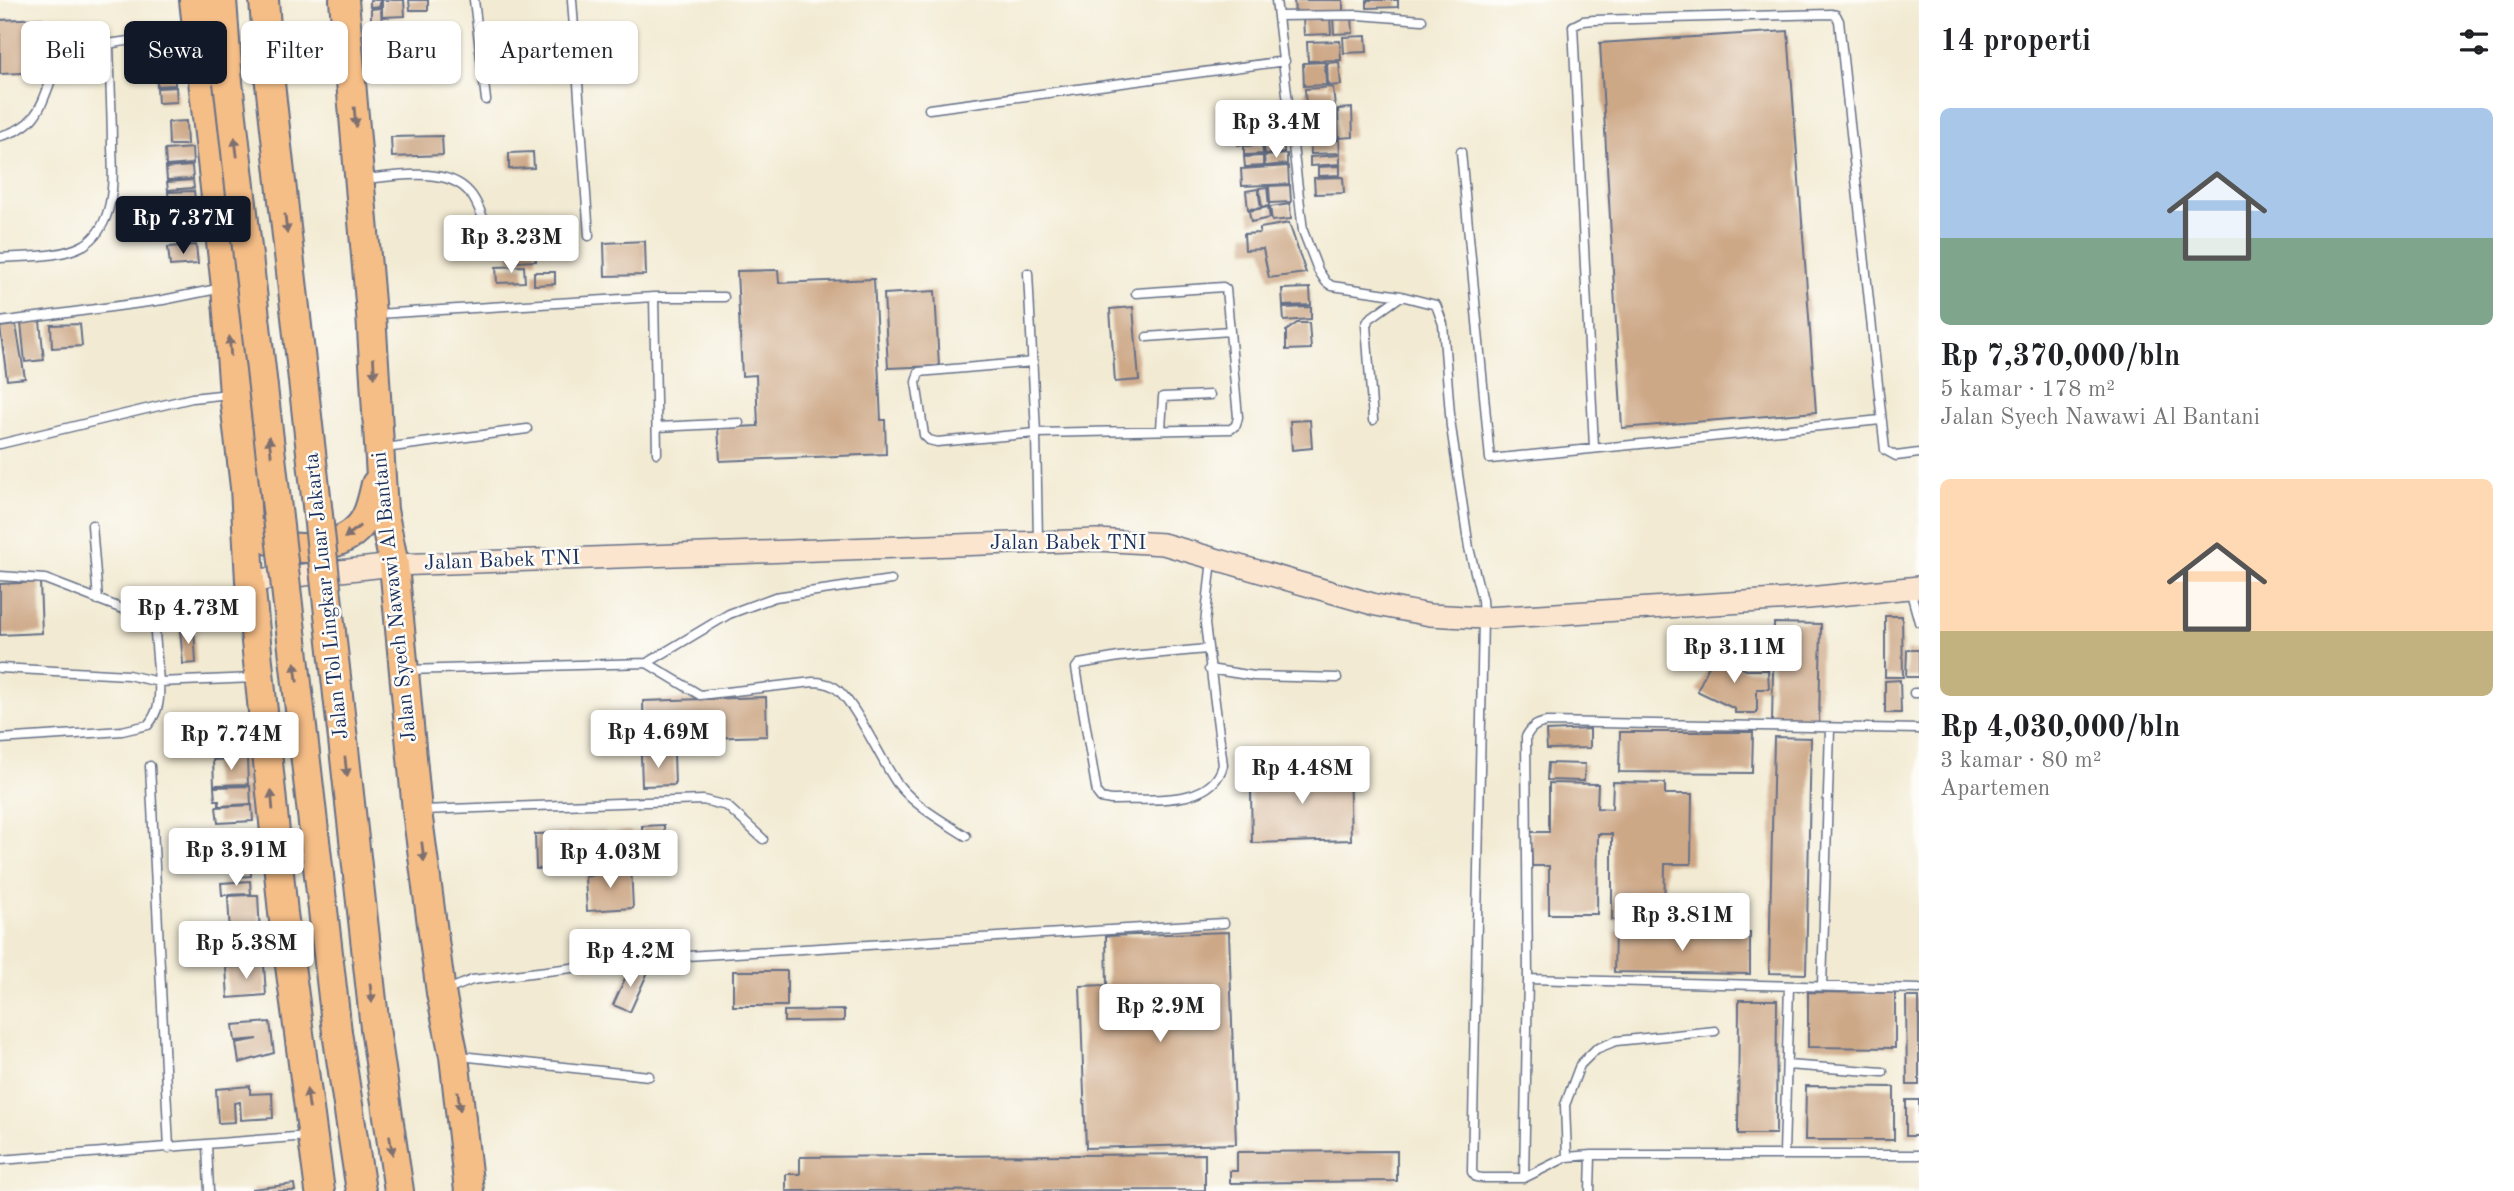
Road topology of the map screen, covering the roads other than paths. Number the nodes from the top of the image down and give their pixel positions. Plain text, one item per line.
1 (194, 0) edge
2 (222, 0) edge
3 (264, 0) edge
4 (344, 0) edge
5 (474, 0) edge
6 (572, 0) edge
7 (1276, 0) edge
8 (1278, 16) junction
9 (1422, 20) dead end
10 (196, 21) edge
11 (1284, 61) junction
12 (110, 76) edge
13 (49, 84) edge
14 (203, 84) edge
15 (486, 100) dead end
16 (929, 109) dead end
17 (0, 136) edge
18 (1461, 152) dead end
19 (360, 179) junction
20 (589, 236) dead end
21 (492, 242) dead end
22 (0, 258) edge
23 (1028, 273) dead end
24 (226, 288) junction
25 (1136, 293) dead end
26 (1401, 296) junction
27 (654, 297) junction
28 (724, 297) dead end
29 (371, 314) junction
30 (0, 322) edge
31 (1230, 331) junction
32 (1147, 337) dead end
33 (1033, 362) junction
34 (234, 394) junction
35 (1210, 395) dead end
36 (1373, 420) dead end
37 (1881, 420) junction
38 (739, 423) dead end
39 (658, 427) junction
40 (527, 429) dead end
41 (1161, 429) junction
42 (1036, 433) junction
43 (0, 444) edge
44 (1594, 447) junction
45 (657, 453) dead end
46 (1919, 453) edge
47 (379, 461) junction
48 (245, 487) junction
49 (92, 525) dead end
50 (1038, 541) junction
51 (1212, 557) junction
52 (394, 565) junction
53 (0, 576) edge
54 (891, 580) dead end
55 (250, 581) junction
56 (1914, 588) edge
57 (98, 600) junction
58 (254, 614) junction
59 (1483, 618) junction
60 (154, 621) junction
61 (1919, 622) edge
62 (1207, 649) junction
63 (646, 663) junction
64 (0, 668) edge
65 (1209, 669) junction
66 (404, 670) junction
67 (261, 677) junction
68 (1337, 678) dead end
69 (159, 682) junction
70 (1830, 729) junction
71 (1919, 729) edge
72 (0, 739) edge
73 (150, 766) dead end
74 (417, 811) junction
75 (966, 836) dead end
76 (763, 839) dead end
77 (1224, 923) dead end
78 (1528, 979) junction
79 (1789, 986) junction
80 (1822, 986) junction
81 (1919, 989) edge
82 (441, 993) junction
83 (1715, 1031) dead end
84 (454, 1055) junction
85 (1787, 1065) junction
86 (1883, 1072) dead end
87 (649, 1076) dead end
88 (313, 1135) junction
89 (207, 1145) junction
90 (169, 1148) junction
91 (1784, 1153) junction
92 (1591, 1155) junction
93 (1919, 1155) edge
94 (1567, 1157) junction
95 (0, 1160) edge
96 (1524, 1178) junction
97 (209, 1191) edge
98 (320, 1191) edge
99 (361, 1191) edge
100 (399, 1191) edge
101 (469, 1191) edge
102 (1590, 1191) edge

1 - 10 highway
99 -> 2 highway, Jalan Tol Lingkar Luar Jakarta, bridge
3 -> 100 highway, Jalan Tol Lingkar Luar Jakarta, bridge
4 -> 19 highway, Jalan Syech Nawawi Al Bantani
5 - 15 lane
6 - 20 lane
7 - 8 lane
8 - 9 lane
8 - 11 lane
11 - 16 lane
11 - 26 lane
12 - 22 lane
13 - 17 lane
14 - 24 highway
18 - 44 lane
19 - 21 lane
19 - 29 highway, Jalan Syech Nawawi Al Bantani
23 - 33 lane
24 - 30 lane
34 -> 24 highway
25 - 31 lane
26 - 36 lane
26 - 59 lane
27 - 28 lane
27 - 29 lane
27 - 39 lane
29 -> 47 highway, Jalan Syech Nawawi Al Bantani
31 - 32 lane
31 - 41 lane
33 - 42 lane
33 - 42 lane
34 - 43 lane
34 - 48 highway
35 - 41 lane
37 - 44 lane
37 - 44 lane
37 - 46 lane
38 - 39 lane
39 - 45 lane
40 - 47 lane
41 - 42 lane
42 - 50 lane
47 -> 48 highway
47 - 52 highway, Jalan Syech Nawawi Al Bantani
48 - 55 highway
49 - 57 lane
50 - 51 street, Jalan Babek TNI
50 - 52 street, Jalan Babek TNI
51 - 59 street, Jalan Babek TNI
51 - 62 lane
52 - 55 street, Jalan Babek TNI
52 - 66 highway, Jalan Syech Nawawi Al Bantani
53 - 57 lane
54 - 63 lane
55 - 58 highway
56 - 59 street, Jalan Babek TNI
56 - 61 lane
57 - 60 lane
58 - 60 lane
58 - 67 highway
59 - 96 lane
60 - 69 lane
62 - 65 lane
62 - 65 lane
63 - 66 lane
63 - 75 lane
64 - 69 lane
65 - 68 lane
66 - 74 highway, Jalan Syech Nawawi Al Bantani
67 - 69 lane
88 -> 67 highway
69 - 72 lane
70 - 71 lane
70 - 78 lane
70 - 80 lane
73 - 90 lane
74 - 76 lane
74 -> 82 highway, Jalan Syech Nawawi Al Bantani
77 - 82 lane
78 - 79 lane
78 - 96 lane
79 - 80 lane
79 - 85 lane
80 - 81 lane
82 - 84 highway, Jalan Syech Nawawi Al Bantani
83 - 94 lane
84 - 87 lane
84 -> 101 highway, Jalan Syech Nawawi Al Bantani
85 - 86 lane
85 - 91 lane
88 - 89 lane
88 - 98 highway
89 - 90 lane
89 - 97 lane
90 - 95 lane
91 - 92 lane
91 - 93 lane
92 - 94 lane
92 - 102 lane
94 - 96 lane

